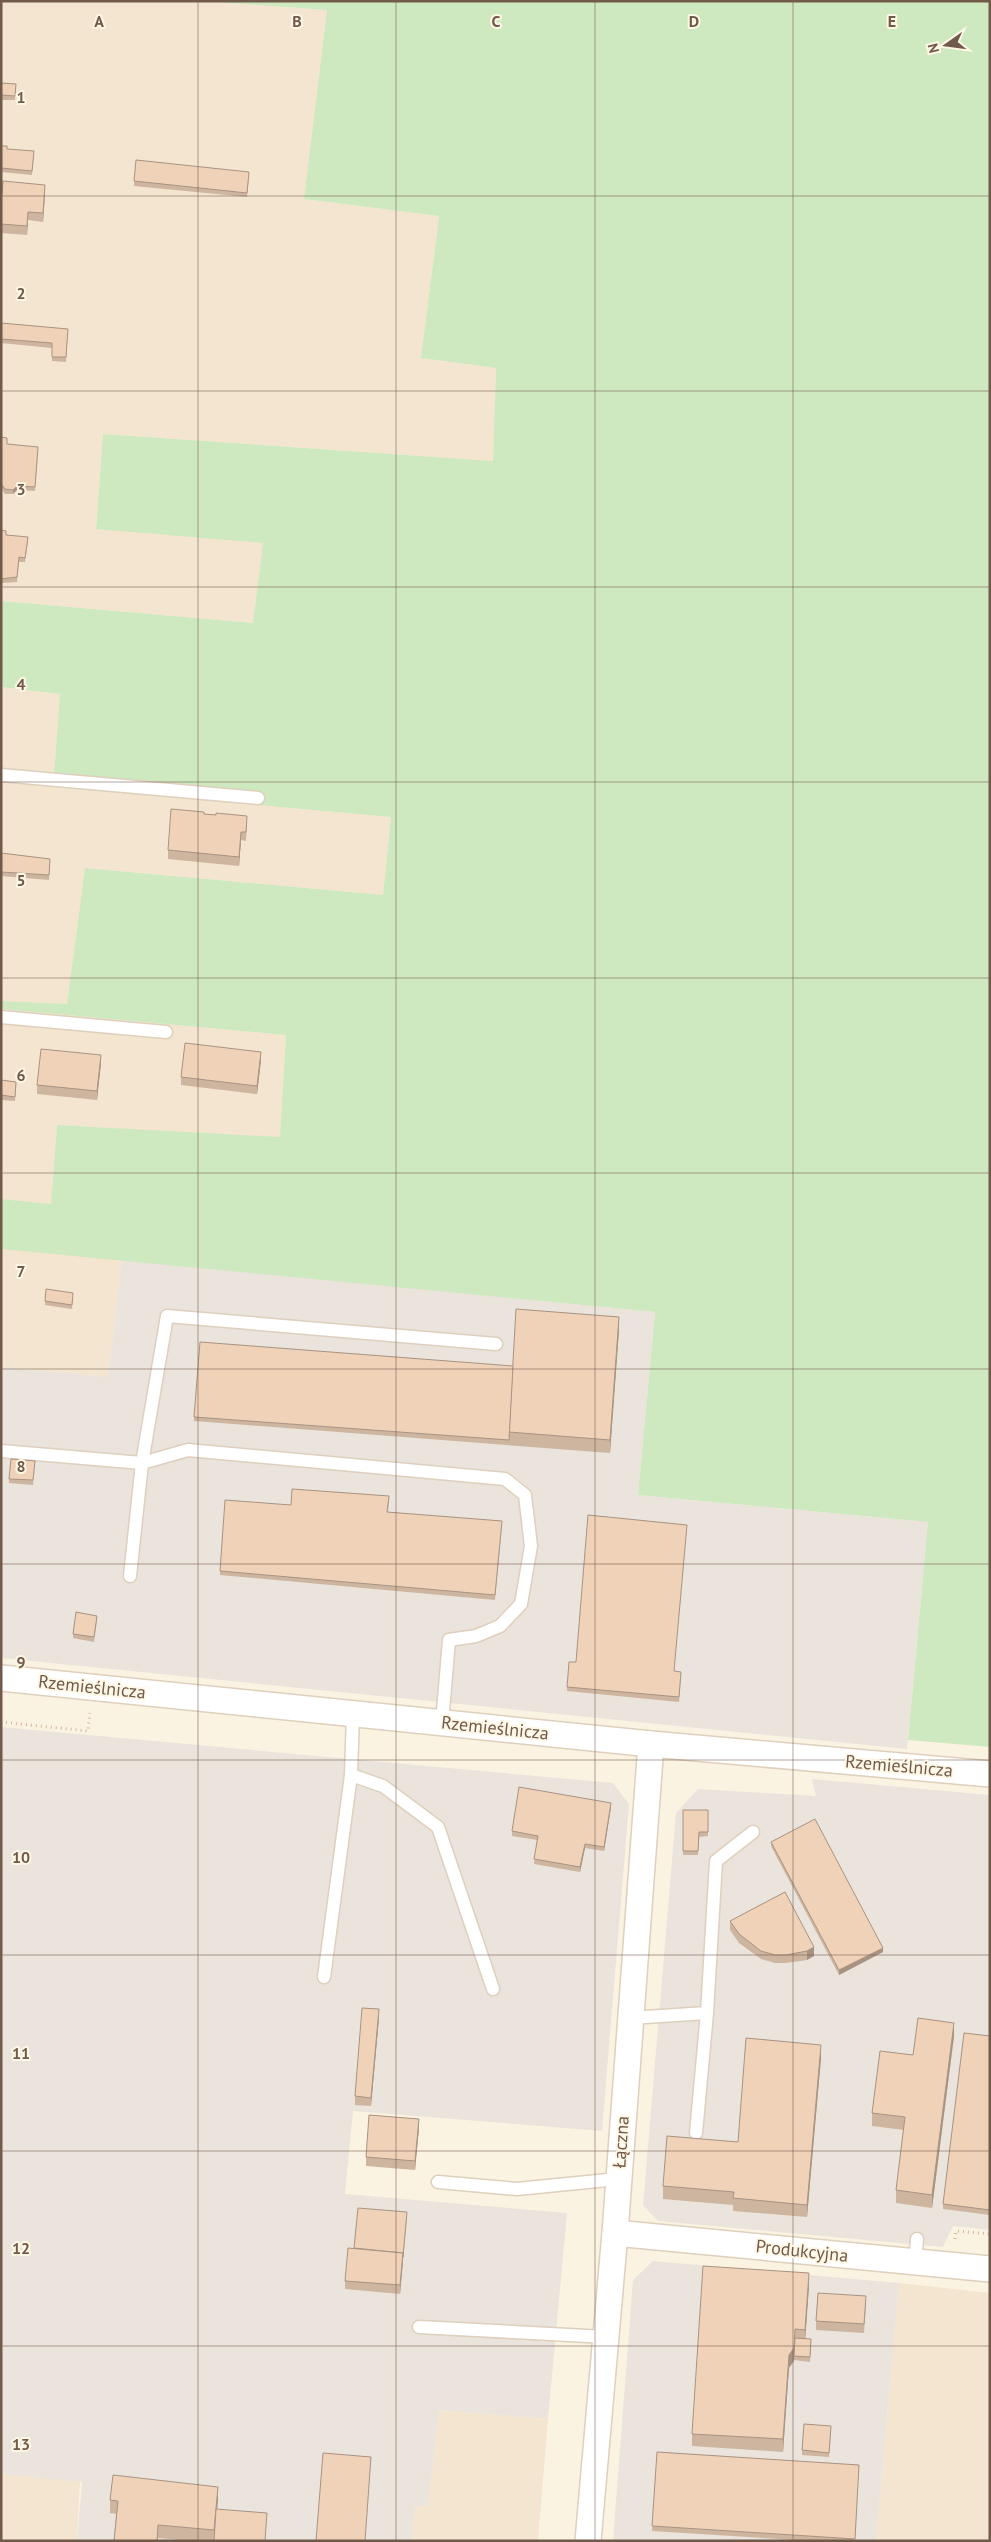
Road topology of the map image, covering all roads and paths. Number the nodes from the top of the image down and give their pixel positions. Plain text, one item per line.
1 (1, 775) edge
2 (258, 798) dead end
3 (1, 1017) edge
4 (166, 1032) dead end
5 (496, 1344) dead end
6 (1, 1450) edge
7 (142, 1463) junction
8 (130, 1576) dead end
9 (1, 1678) edge
10 (353, 1713) junction
11 (442, 1723) junction
12 (651, 1744) junction
13 (990, 1774) edge
14 (351, 1775) junction
15 (753, 1832) dead end
16 (324, 1977) dead end
17 (493, 1989) dead end
18 (707, 2013) junction
19 (630, 2018) junction
20 (696, 2133) dead end
21 (618, 2179) junction
22 (438, 2182) dead end
23 (615, 2233) junction
24 (990, 2234) edge
25 (955, 2246) dead end
26 (990, 2269) edge
27 (419, 2327) dead end
28 (606, 2336) junction
29 (588, 2541) edge

1 - 2 lane
3 - 4 lane
5 - 7 lane
6 - 7 lane
7 - 8 lane
7 - 11 lane
9 - 10 street, Rzemieślnicza
10 - 11 street, Rzemieślnicza
10 - 14 lane
11 - 12 street, Rzemieślnicza
12 - 13 street, Rzemieślnicza
12 - 19 street, Łączna
14 - 16 lane
14 - 17 lane
15 - 18 lane
18 - 19 lane
18 - 20 lane
19 - 21 street, Łączna
21 - 22 lane
21 - 23 street, Łączna
23 - 26 street, Produkcyjna
23 - 28 street, Łączna
24 - 25 path
27 - 28 lane
28 - 29 street, Łączna

